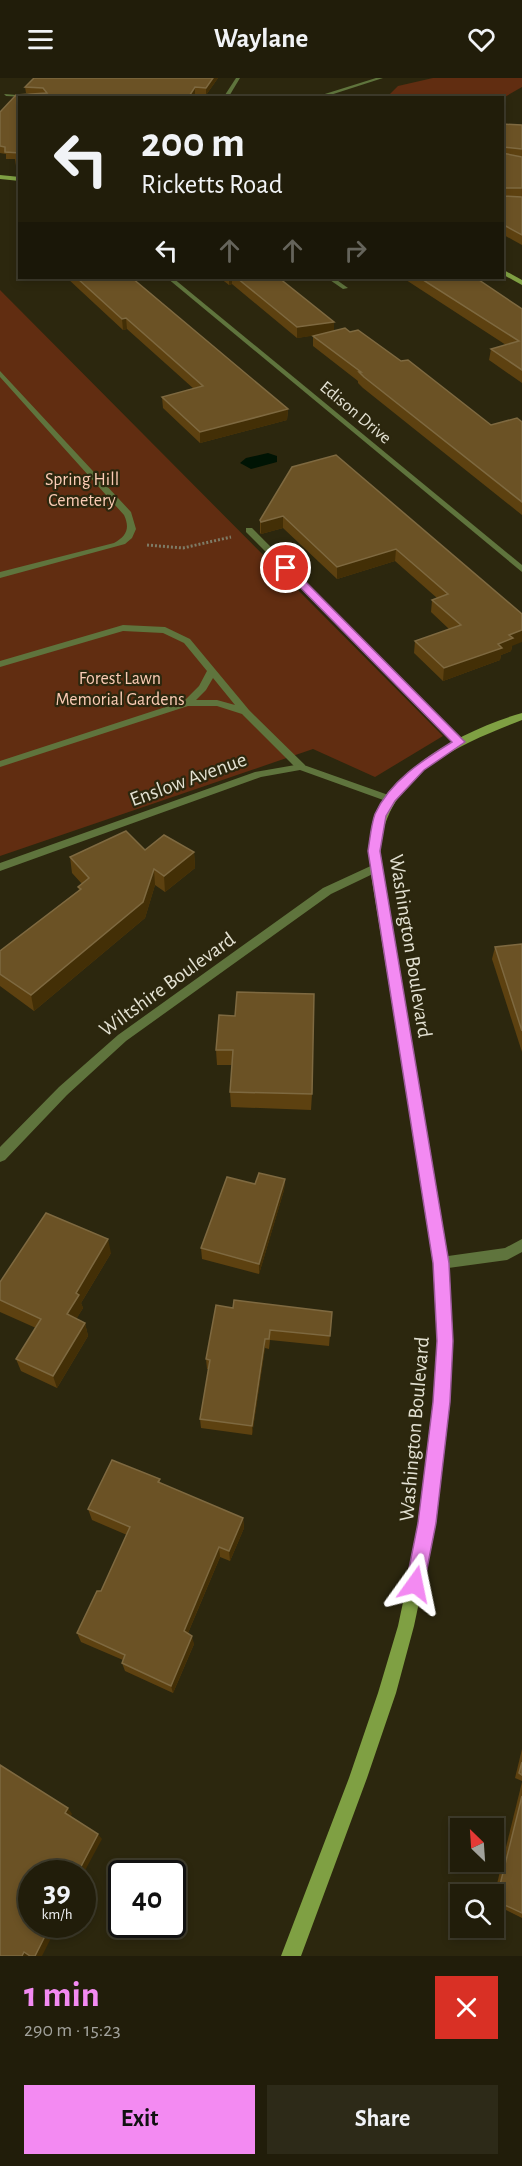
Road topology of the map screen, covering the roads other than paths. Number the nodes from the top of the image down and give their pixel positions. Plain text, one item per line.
1 (238, 78) edge
2 (381, 78) edge
3 (6, 95) dead end
4 (19, 96) edge
5 (226, 96) edge
6 (321, 96) edge
7 (0, 177) edge
8 (18, 179) edge
9 (504, 272) edge
10 (171, 279) edge
11 (332, 279) edge
12 (522, 283) edge
13 (345, 288) dead end
14 (2, 377) edge
15 (252, 533) road end
16 (522, 569) edge
17 (0, 575) edge
18 (0, 664) edge
19 (212, 671) junction
20 (186, 703) junction
21 (246, 712) junction
22 (522, 716) edge
23 (459, 742) junction
24 (0, 764) edge
25 (301, 767) junction
26 (390, 799) junction
27 (0, 867) edge
28 (375, 868) junction
29 (0, 1156) edge
30 (522, 1245) edge
31 (441, 1263) junction
32 (291, 1956) edge

1 - 5 street
2 - 6 street
3 - 4 street
7 - 8 street
9 - 12 street
10 - 16 street, Edison Drive
11 - 13 street
14 - 17 street
15 - 23 street
18 - 19 street
19 - 20 street
19 - 21 street
20 - 21 street
20 - 24 street
21 - 25 street
22 - 23 street, Washington Boulevard
23 - 26 street, Washington Boulevard
25 - 26 street, Enslow Avenue
25 - 27 street, Enslow Avenue
26 - 28 street, Washington Boulevard
28 - 29 street, Wiltshire Boulevard
28 - 31 street, Washington Boulevard
30 - 31 street
31 - 32 street, Washington Boulevard

